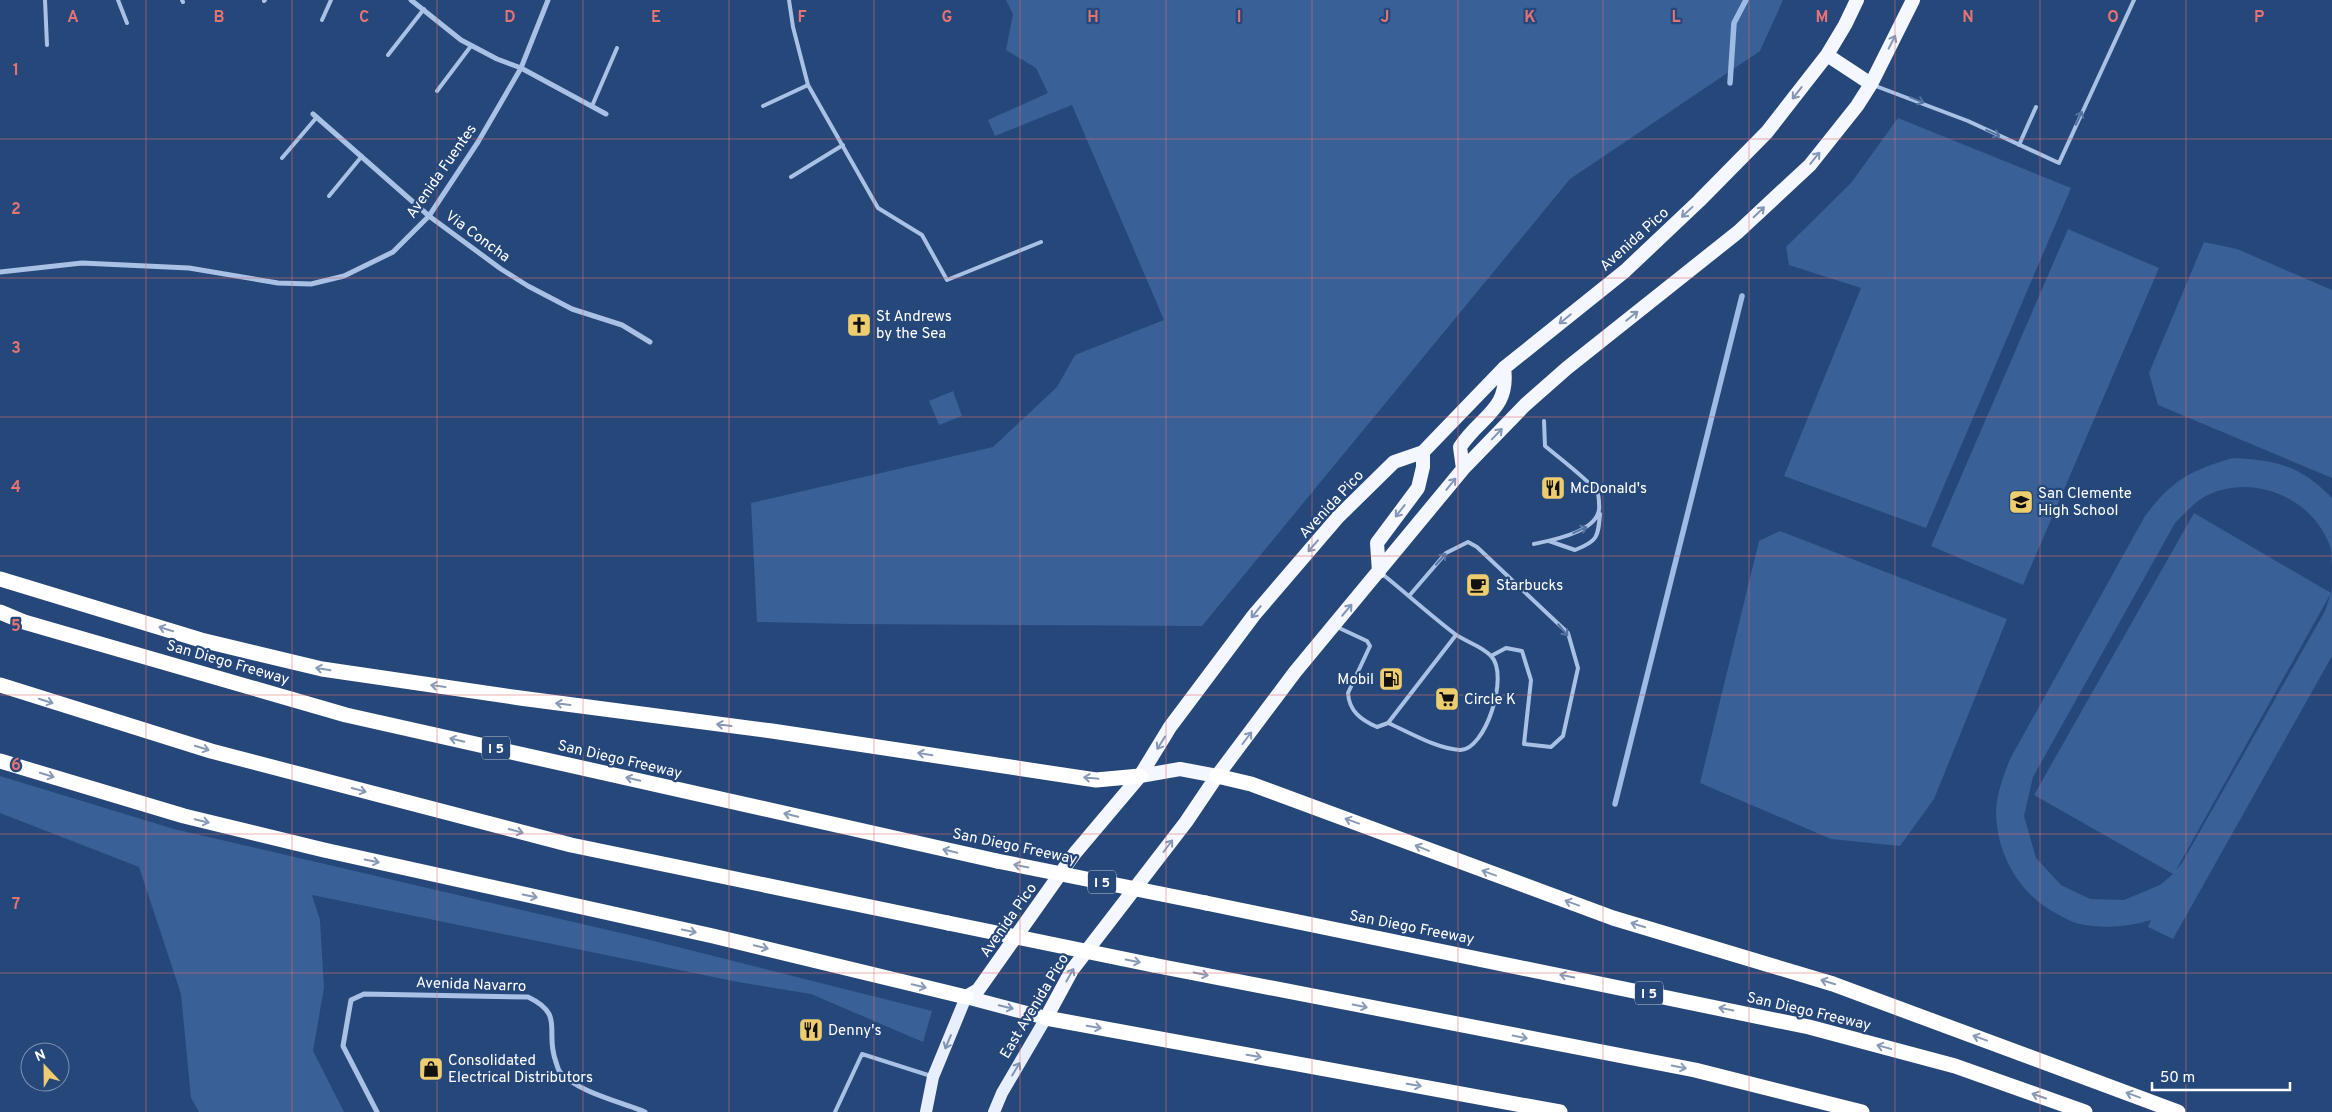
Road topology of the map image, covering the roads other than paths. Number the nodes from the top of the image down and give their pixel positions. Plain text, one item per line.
1 (45, 0) edge
2 (118, 0) edge
3 (330, 0) edge
4 (412, 0) edge
5 (548, 0) edge
6 (789, 0) edge
7 (1857, 0) edge
8 (1913, 0) edge
9 (2134, 0) edge
10 (424, 9) junction
11 (322, 20) dead end
12 (127, 23) dead end
13 (47, 45) dead end
14 (471, 46) junction
15 (617, 48) dead end
16 (1827, 55) junction
17 (388, 56) dead end
18 (521, 68) junction
19 (1871, 84) junction
20 (808, 85) junction
21 (438, 90) dead end
22 (592, 106) junction
23 (763, 106) dead end
24 (2036, 108) dead end
25 (606, 114) dead end
26 (315, 115) joint
27 (2019, 144) junction
28 (843, 145) junction
29 (362, 156) junction
30 (282, 158) dead end
31 (792, 177) dead end
32 (329, 196) dead end
33 (429, 216) junction
34 (1041, 242) dead end
35 (0, 272) edge
36 (650, 342) dead end
37 (1504, 368) junction
38 (1544, 421) dead end
39 (1423, 452) junction
40 (1463, 469) junction
41 (1600, 510) junction
42 (1549, 541) junction
43 (1534, 544) dead end
44 (1379, 572) junction
45 (0, 579) edge
46 (1409, 596) junction
47 (0, 612) edge
48 (1334, 626) junction
49 (1456, 635) junction
50 (1491, 656) junction
51 (0, 685) edge
52 (1388, 723) junction
53 (0, 761) edge
54 (1140, 776) junction
55 (1217, 776) junction
56 (966, 997) junction
57 (1046, 1018) junction
58 (933, 1077) junction
59 (377, 1112) edge
60 (645, 1112) edge
61 (835, 1112) edge
62 (926, 1112) edge
63 (994, 1112) edge
64 (1560, 1112) edge
65 (1862, 1112) edge
66 (2085, 1112) edge
67 (2178, 1112) edge

1 - 13 lane
2 - 12 lane
3 - 11 lane
4 - 10 street
5 - 18 street, Avenida Fuentes
6 - 20 lane
7 - 16 highway, Avenida Pico
19 -> 8 highway
27 -> 9 lane
10 - 14 street
10 - 17 lane
14 - 18 street
14 - 21 lane
15 - 22 lane
16 - 19 highway
16 -> 37 highway, Avenida Pico
18 - 22 street
18 - 33 street, Avenida Fuentes
19 -> 27 lane
40 -> 19 highway
20 - 23 lane
20 - 28 lane
22 - 25 street
24 - 27 lane
26 - 29 street, Via Concha
26 - 30 lane
28 - 31 lane
28 - 34 lane
29 - 32 lane
29 - 33 street, Via Concha
33 - 35 street, Avenida Fuentes
33 - 36 street, Via Concha
37 - 39 highway, Avenida Pico
37 - 40 highway
38 - 41 lane
39 -> 44 highway
39 -> 54 highway, Avenida Pico
44 -> 40 highway
42 -> 41 lane
41 - 42 lane
42 - 43 lane
44 - 46 lane
48 -> 44 highway
54 -> 45 highway
46 - 49 lane
46 -> 50 lane
66 -> 47 highway, San Diego Freeway / I 5, bridge
48 - 52 lane
55 -> 48 highway
49 - 50 lane
49 - 52 lane
50 - 52 lane
51 -> 65 highway, bridge
53 -> 56 highway
54 - 55 highway
54 - 56 highway, Avenida Pico
57 -> 55 highway, East Avenida Pico
67 -> 55 highway
56 -> 57 highway
56 -> 58 main road, Avenida Pico
63 -> 57 main road, East Avenida Pico
57 -> 64 highway
58 - 61 lane
58 - 62 main road, Avenida Pico
59 - 60 street, Avenida Navarro

